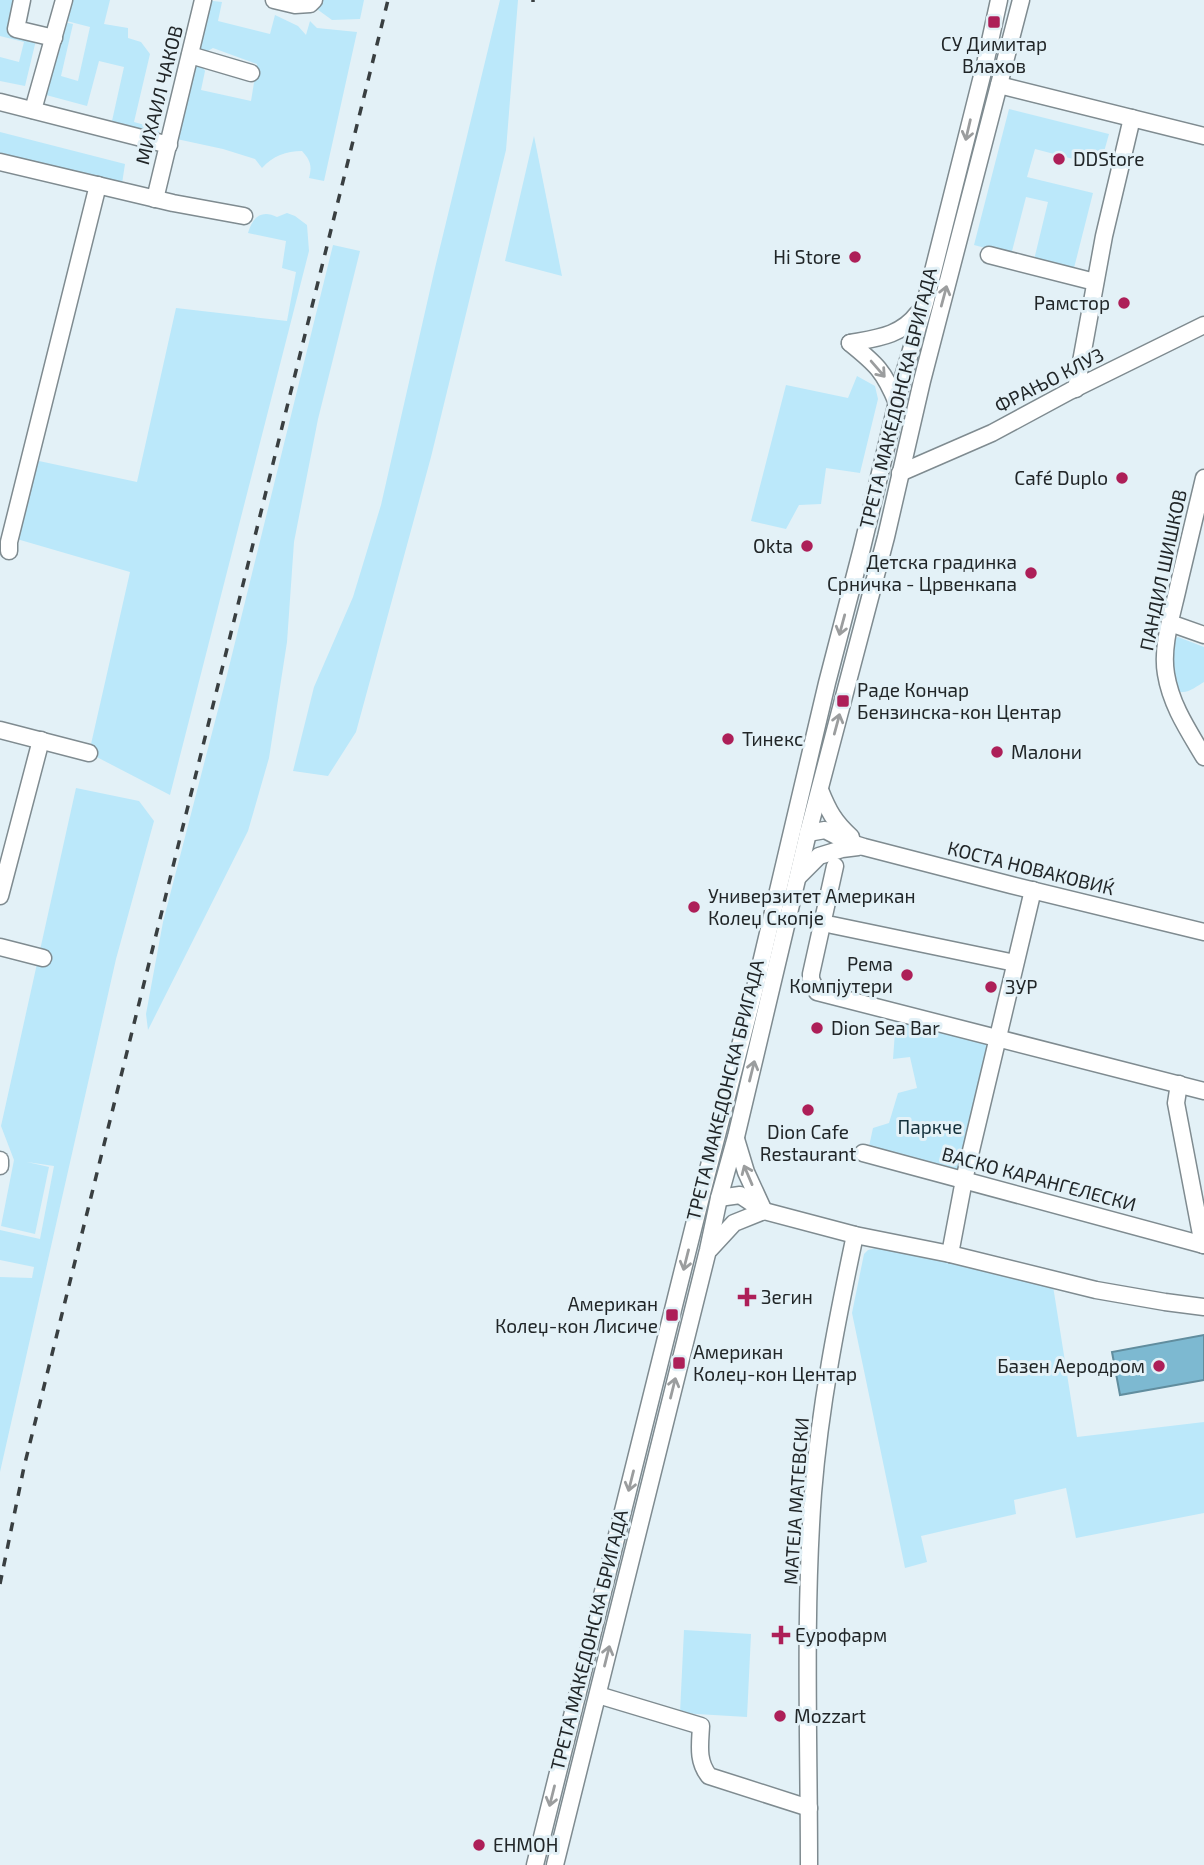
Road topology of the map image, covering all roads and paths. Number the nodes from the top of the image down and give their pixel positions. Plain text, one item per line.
1 (22, 0) edge
2 (64, 0) edge
3 (203, 0) edge
4 (274, 0) edge
5 (314, 0) edge
6 (999, 0) edge
7 (1021, 0) edge
8 (54, 38) junction
9 (190, 55) junction
10 (251, 72) dead end
11 (999, 85) junction
12 (0, 102) edge
13 (33, 110) junction
14 (1132, 118) junction
15 (1204, 136) edge
16 (169, 145) junction
17 (0, 162) edge
18 (98, 185) junction
19 (155, 199) junction
20 (244, 216) dead end
21 (989, 255) dead end
22 (1095, 282) junction
23 (925, 303) junction
24 (1204, 325) edge
25 (1076, 388) junction
26 (897, 403) junction
27 (906, 471) junction
28 (1204, 478) edge
29 (9, 551) dead end
30 (1170, 622) junction
31 (1204, 635) edge
32 (0, 730) edge
33 (41, 740) junction
34 (89, 753) dead end
35 (1204, 757) edge
36 (820, 790) junction
37 (791, 830) junction
38 (808, 833) junction
39 (864, 847) junction
40 (835, 866) dead end
41 (796, 880) junction
42 (1032, 890) junction
43 (0, 896) edge
44 (832, 925) dead end
45 (1204, 932) edge
46 (0, 947) edge
47 (43, 958) dead end
48 (1015, 963) junction
49 (997, 1038) junction
50 (1179, 1084) junction
51 (1204, 1091) edge
52 (736, 1137) junction
53 (863, 1153) dead end
54 (0, 1160) edge
55 (0, 1166) edge
56 (964, 1181) junction
57 (702, 1193) junction
58 (719, 1198) junction
59 (764, 1212) junction
60 (855, 1235) junction
61 (1204, 1245) edge
62 (708, 1250) junction
63 (950, 1255) junction
64 (1204, 1305) edge
65 (598, 1695) junction
66 (809, 1808) junction
67 (535, 1865) edge
68 (555, 1865) edge
69 (809, 1865) edge

1 - 8 street
2 - 8 street
3 - 9 street, МИХАИЛ ЧАКОВ
4 - 5 street
6 -> 23 street, ТРЕТА МАКЕДОНСКА БРИГАДА
7 - 11 street, ТРЕТА МАКЕДОНСКА БРИГАДА
8 - 13 street
9 - 10 street
9 - 16 street, МИХАИЛ ЧАКОВ
11 - 14 street
27 -> 11 street, ТРЕТА МАКЕДОНСКА БРИГАДА
12 - 13 street
13 - 16 street
14 - 15 street
14 - 22 street
16 - 19 street, МИХАИЛ ЧАКОВ
17 - 18 street
18 - 19 street
18 - 29 street
19 - 20 street
21 - 22 street
22 - 25 street
23 - 26 street, ТРЕТА МАКЕДОНСКА БРИГАДА
23 -> 26 street
24 - 25 street, ФРАЊО КЛУЗ
25 - 27 street, ФРАЊО КЛУЗ
26 -> 37 street, ТРЕТА МАКЕДОНСКА БРИГАДА
36 -> 27 street, ТРЕТА МАКЕДОНСКА БРИГАДА
28 - 30 street, ПАНДИЛ ШИШКОВ
30 - 31 street
30 - 35 street, ПАНДИЛ ШИШКОВ
32 - 33 street
33 - 34 street
33 - 43 street
36 - 38 street, ТРЕТА МАКЕДОНСКА БРИГАДА
36 - 39 street
37 - 38 street, КОСТА НОВАКОВИЌ
37 - 57 street, ТРЕТА МАКЕДОНСКА БРИГАДА
38 - 39 street, КОСТА НОВАКОВИЌ
38 - 41 street, ТРЕТА МАКЕДОНСКА БРИГАДА
39 - 41 street
39 - 42 street, КОСТА НОВАКОВИЌ
40 - 49 street
52 -> 41 street, ТРЕТА МАКЕДОНСКА БРИГАДА
42 - 45 street, КОСТА НОВАКОВИЌ
42 - 48 street
44 - 48 street
46 - 47 street
48 - 49 street
49 - 50 street
49 - 56 street
50 - 51 street
50 - 61 street
52 - 58 street, ТРЕТА МАКЕДОНСКА БРИГАДА
59 -> 52 street
53 - 56 street, ВАСКО КАРАНГЕЛЕСКИ
54 - 55 street
56 - 61 street, ВАСКО КАРАНГЕЛЕСКИ
56 - 63 street
57 - 58 street
57 -> 67 street, ТРЕТА МАКЕДОНСКА БРИГАДА
58 - 59 street
58 - 62 street, ТРЕТА МАКЕДОНСКА БРИГАДА
59 - 60 street
59 - 62 street
60 - 63 street
60 - 66 street, МАТЕЈА МАТЕВСКИ
65 -> 62 street, ТРЕТА МАКЕДОНСКА БРИГАДА
63 - 64 street
65 - 66 street
65 - 68 street, ТРЕТА МАКЕДОНСКА БРИГАДА
66 - 69 street, МАТЕЈА МАТЕВСКИ

